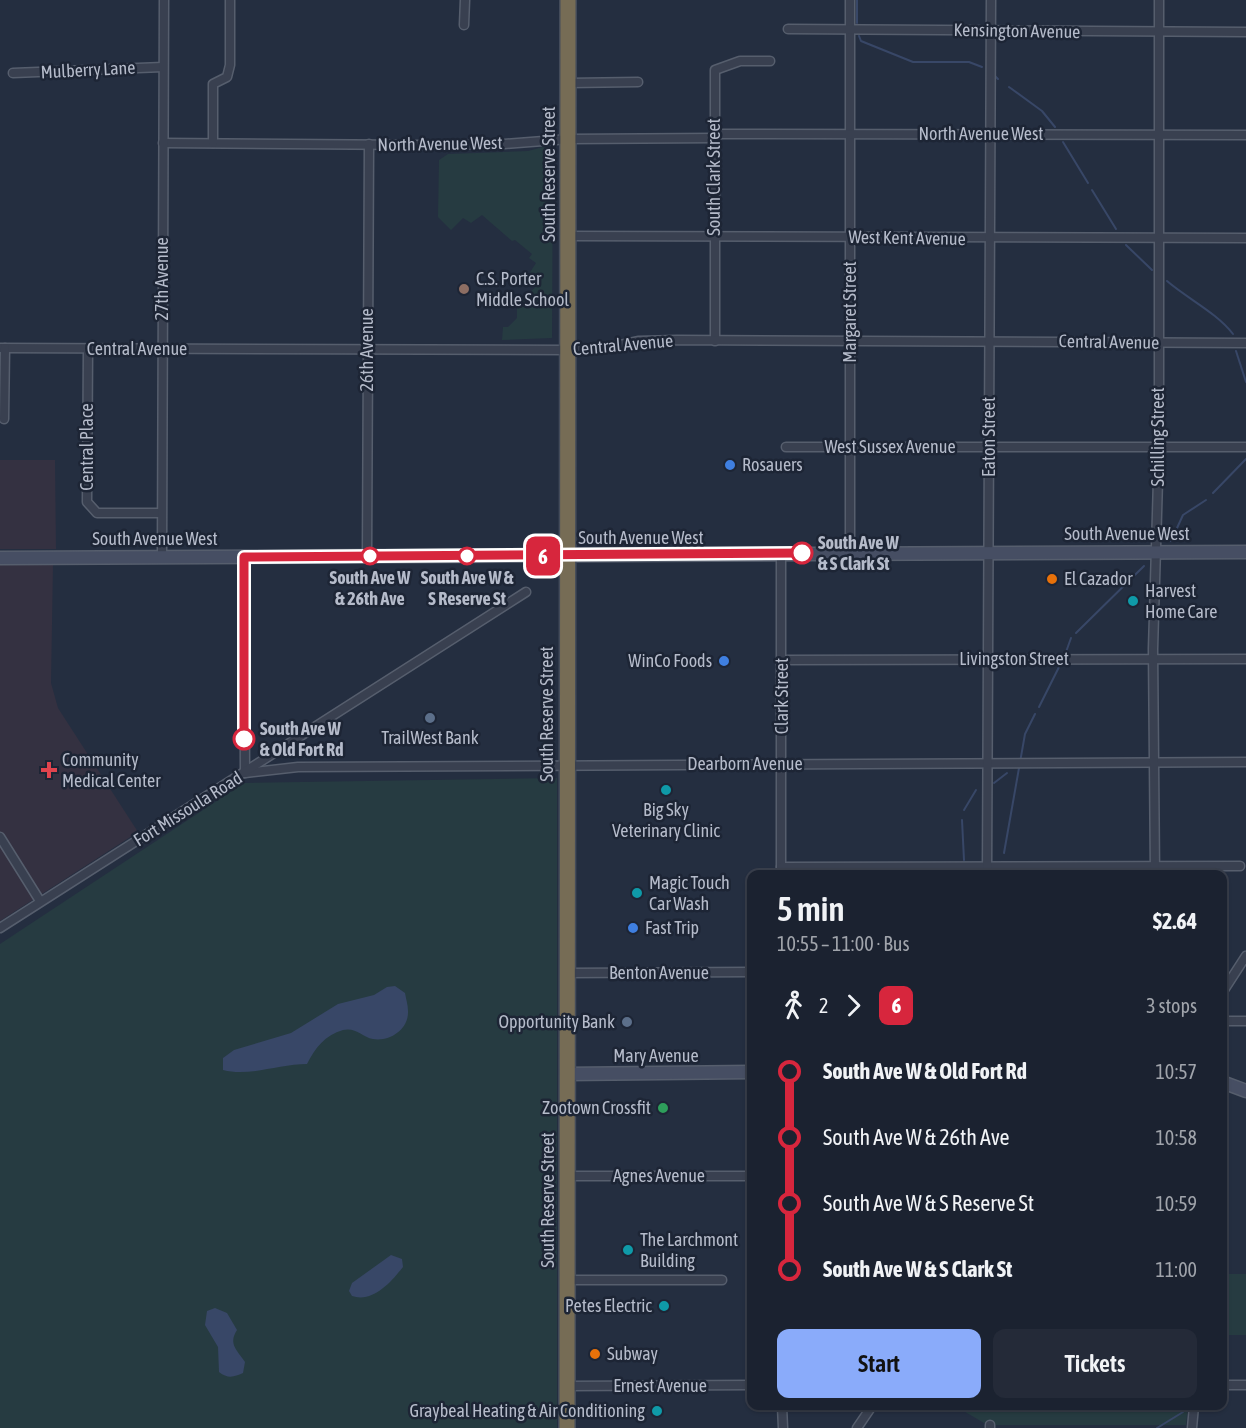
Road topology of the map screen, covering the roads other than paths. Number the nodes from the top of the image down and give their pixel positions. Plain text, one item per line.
1 (164, 0) edge
2 (230, 0) edge
3 (465, 0) edge
4 (568, 0) edge
5 (850, 0) edge
6 (991, 0) edge
7 (1159, 0) edge
8 (464, 26) dead end
9 (788, 29) dead end
10 (850, 29) junction
11 (991, 31) junction
12 (1159, 32) junction
13 (1246, 32) edge
14 (770, 61) dead end
15 (164, 67) junction
16 (13, 74) dead end
17 (638, 82) dead end
18 (569, 83) junction
19 (992, 134) junction
20 (851, 135) junction
21 (1160, 135) junction
22 (1246, 135) edge
23 (716, 136) junction
24 (569, 139) junction
25 (163, 143) junction
26 (213, 143) junction
27 (369, 144) junction
28 (568, 236) junction
29 (714, 237) junction
30 (851, 238) junction
31 (1246, 238) edge
32 (991, 239) junction
33 (1160, 239) junction
34 (715, 341) junction
35 (850, 341) junction
36 (989, 341) junction
37 (1158, 343) junction
38 (1246, 343) edge
39 (2, 348) edge
40 (88, 348) junction
41 (162, 349) junction
42 (367, 349) junction
43 (568, 350) junction
44 (4, 419) dead end
45 (990, 446) junction
46 (1159, 446) junction
47 (786, 447) dead end
48 (850, 447) junction
49 (1246, 447) edge
50 (161, 513) junction
51 (987, 552) junction
52 (1155, 552) junction
53 (1246, 552) edge
54 (850, 553) junction
55 (781, 554) junction
56 (367, 556) junction
57 (567, 556) junction
58 (162, 557) junction
59 (244, 557) junction
60 (0, 558) edge
61 (526, 592) dead end
62 (989, 659) junction
63 (1154, 659) junction
64 (1246, 659) edge
65 (782, 660) junction
66 (987, 762) junction
67 (1153, 762) junction
68 (1246, 762) edge
69 (782, 764) junction
70 (566, 765) junction
71 (245, 773) junction
72 (0, 837) edge
73 (1155, 864) junction
74 (1240, 866) dead end
75 (781, 870) edge
76 (987, 870) edge
77 (1011, 870) edge
78 (1155, 870) edge
79 (40, 901) junction
80 (0, 928) edge
81 (1246, 956) edge
82 (747, 972) edge
83 (566, 973) junction
84 (1227, 985) edge
85 (1227, 1021) edge
86 (1246, 1021) edge
87 (747, 1072) edge
88 (567, 1074) junction
89 (1227, 1084) edge
90 (1227, 1089) edge
91 (1244, 1090) edge
92 (567, 1176) junction
93 (747, 1176) edge
94 (567, 1280) junction
95 (722, 1280) dead end
96 (747, 1385) edge
97 (1227, 1385) edge
98 (1246, 1385) edge
99 (568, 1386) junction
100 (782, 1410) edge
101 (869, 1410) edge
102 (1194, 1410) edge
103 (567, 1428) edge
104 (783, 1428) edge
105 (857, 1428) edge
106 (1192, 1428) edge

1 - 15 street, 27th Avenue
2 - 26 street
3 - 8 street
4 - 18 highway, South Reserve Street
5 - 10 street, Margaret Street
6 - 11 street, Eaton Street
7 - 12 street, Schilling Street
9 - 10 street, Kensington Avenue
10 - 11 street, Kensington Avenue
10 - 20 street, Margaret Street
11 - 12 street, Kensington Avenue
11 - 19 street, Eaton Street
12 - 13 street, Kensington Avenue
12 - 21 street, Schilling Street
14 - 23 street, South Clark Street
15 - 16 street, Mulberry Lane
15 - 25 street, 27th Avenue
17 - 18 street
18 - 24 highway, South Reserve Street
19 - 20 street, North Avenue West
19 - 21 street, North Avenue West
19 - 32 street, Eaton Street
20 - 23 street, North Avenue West
20 - 30 street, Margaret Street
21 - 22 street, North Avenue West
21 - 33 street, Schilling Street
23 - 24 street, North Avenue West
23 - 29 street, South Clark Street
24 - 27 street, North Avenue West
24 - 28 highway, South Reserve Street
25 - 26 street, North Avenue West
25 - 41 street, 27th Avenue
26 - 27 street, North Avenue West
27 - 42 street, 26th Avenue
28 - 29 street, West Kent Avenue
28 - 43 highway, South Reserve Street
29 - 30 street, West Kent Avenue
29 - 34 street, South Clark Street
30 - 32 street, West Kent Avenue
30 - 35 street, Margaret Street
31 - 33 street, West Kent Avenue
32 - 33 street, West Kent Avenue
32 - 36 street, Eaton Street
33 - 37 street, Schilling Street
34 - 35 street, Central Avenue
34 - 43 street, Central Avenue
35 - 36 street, Central Avenue
35 - 48 street, Margaret Street
36 - 37 street, Central Avenue
36 - 45 street, Eaton Street
37 - 38 street, Central Avenue
37 - 46 street, Schilling Street
39 - 40 street, Central Avenue
39 - 44 street
40 - 41 street, Central Avenue
40 - 50 street, Central Place
41 - 42 street, Central Avenue
41 - 50 street, 27th Avenue
42 - 43 street, Central Avenue
42 - 56 street, 26th Avenue
43 - 57 highway, South Reserve Street
45 - 46 street, West Sussex Avenue
45 - 48 street, West Sussex Avenue
45 - 51 street, Eaton Street
46 - 49 street, West Sussex Avenue
46 - 52 street, Schilling Street
47 - 48 street, West Sussex Avenue
48 - 54 street, Margaret Street
50 - 58 street, 27th Avenue
51 - 52 street, South Avenue West
51 - 54 street, South Avenue West
51 - 62 street, Eaton Street
52 - 53 street, South Avenue West
52 - 63 street, Schilling Street
54 - 55 street, South Avenue West
55 - 57 street, South Avenue West
55 - 65 street, Clark Street
56 - 57 street, South Avenue West
56 - 59 street, South Avenue West
57 - 70 highway, South Reserve Street
58 - 59 street, South Avenue West
58 - 60 street, South Avenue West
59 - 71 street
61 - 71 street, Fort Missoula Road
62 - 63 street, Livingston Street
62 - 65 street, Livingston Street
62 - 66 street, Eaton Street
63 - 64 street, Livingston Street
63 - 67 street, Schilling Street
65 - 69 street, Clark Street
66 - 67 street, Dearborn Avenue
66 - 69 street, Dearborn Avenue
66 - 76 street, Eaton Street
67 - 68 street, Dearborn Avenue
67 - 73 street, Schilling Street
69 - 70 street, Dearborn Avenue
69 - 75 street, Clark Street
70 - 71 street, Dearborn Avenue
70 - 83 highway, South Reserve Street
71 - 79 street, Fort Missoula Road
72 - 79 street
73 - 74 street
73 - 77 street
73 - 78 street, Schilling Street
79 - 80 street, Fort Missoula Road
81 - 84 street
82 - 83 street, Benton Avenue
83 - 88 highway, South Reserve Street
85 - 86 street
87 - 88 street, Mary Avenue
88 - 92 highway, South Reserve Street
89 - 91 street
90 - 91 street
92 - 93 street, Agnes Avenue
92 - 94 highway, South Reserve Street
94 - 95 street
94 - 99 highway, South Reserve Street
96 - 99 street, Ernest Avenue
97 - 98 street
99 - 103 highway, South Reserve Street
100 - 104 street
101 - 105 street
102 - 106 street

